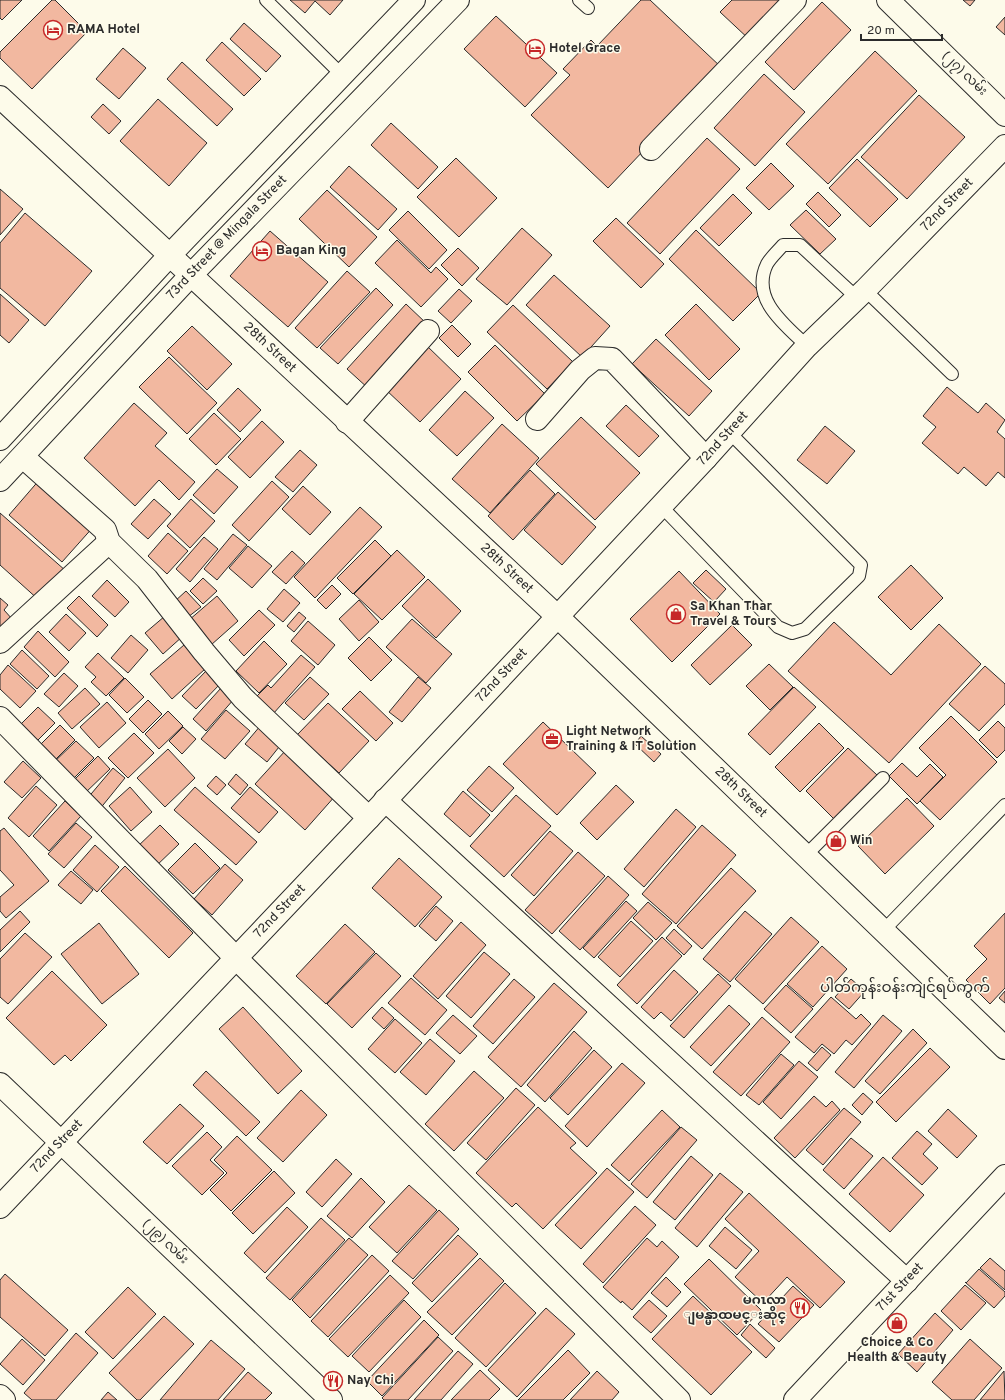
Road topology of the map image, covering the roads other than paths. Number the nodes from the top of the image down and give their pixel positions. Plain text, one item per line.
1 (266, 0) edge
2 (414, 0) edge
3 (458, 0) edge
4 (795, 0) edge
5 (888, 0) edge
6 (343, 76) junction
7 (0, 97) edge
8 (1005, 115) edge
9 (1005, 146) edge
10 (651, 149) dead end
11 (169, 256) junction
12 (190, 276) junction
13 (861, 293) junction
14 (428, 331) dead end
15 (808, 346) junction
16 (952, 374) dead end
17 (537, 419) dead end
18 (347, 422) junction
19 (729, 432) junction
20 (0, 439) edge
21 (23, 458) junction
22 (706, 458) junction
23 (0, 480) edge
24 (660, 505) junction
25 (109, 542) junction
26 (557, 616) junction
27 (0, 642) edge
28 (0, 718) edge
29 (883, 778) dead end
30 (385, 800) junction
31 (1005, 805) edge
32 (369, 818) junction
33 (805, 856) junction
34 (882, 932) junction
35 (236, 958) junction
36 (1005, 1048) edge
37 (0, 1084) edge
38 (61, 1142) junction
39 (1005, 1176) edge
40 (0, 1207) edge
41 (907, 1281) junction
42 (0, 1396) edge
43 (4, 1400) edge
44 (330, 1400) edge
45 (679, 1400) edge
46 (795, 1400) edge

1 - 6 lane
2 - 6 street
3 - 12 street, 73rd Street @ Mingala Street
4 - 10 street
5 - 8 street, (၂၇) လမ်း
6 - 11 street
7 - 11 street, 28th Street
9 - 13 street, 72nd Street
11 - 12 street, 28th Street
11 - 20 street
12 - 18 street, 28th Street
12 - 21 street, 73rd Street @ Mingala Street
13 - 15 street, 72nd Street
13 - 15 lane
13 - 16 lane
14 - 18 street
15 - 19 street, 72nd Street
17 - 22 street
18 - 26 street, 28th Street
19 - 22 street, 72nd Street
19 - 24 lane
21 - 23 street, 73rd Street @ Mingala Street
21 - 25 street
22 - 24 street, 72nd Street
24 - 26 street, 72nd Street
25 - 27 street
25 - 32 street
26 - 30 street, 72nd Street
26 - 33 street, 28th Street
28 - 35 street
29 - 33 lane
30 - 32 street, 72nd Street
30 - 41 street
31 - 34 lane
32 - 35 street, 72nd Street
33 - 34 street, 28th Street
34 - 36 street, 28th Street
35 - 38 street, 72nd Street
35 - 45 street
37 - 38 street, (၂၉) လမ်း
38 - 40 street, 72nd Street
38 - 44 street, (၂၉) လမ်း
39 - 41 street, 71st Street
41 - 46 street, 71st Street
42 - 43 street

